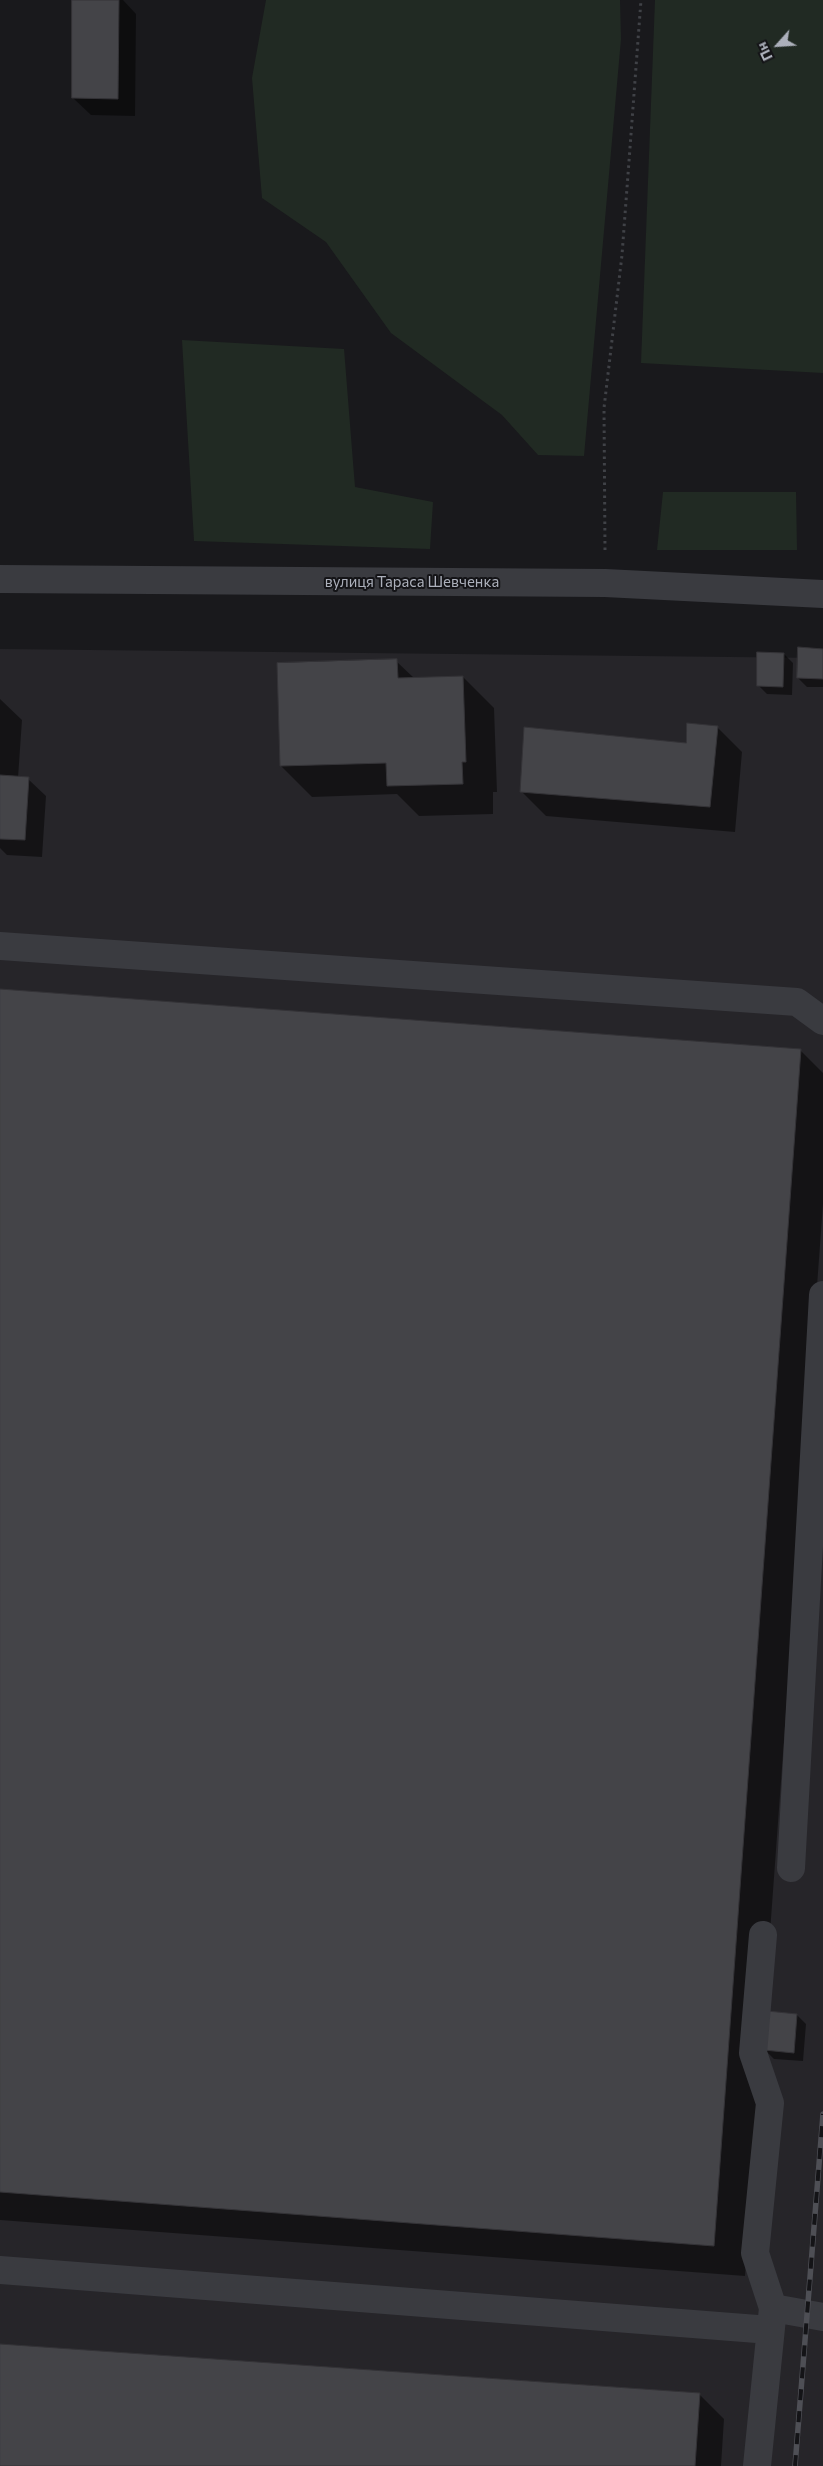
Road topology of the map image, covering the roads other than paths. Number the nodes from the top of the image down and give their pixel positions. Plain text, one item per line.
1 (0, 579) edge
2 (823, 594) edge
3 (0, 946) edge
4 (823, 1021) edge
5 (823, 1296) edge
6 (791, 1868) dead end
7 (763, 1935) dead end
8 (0, 2270) edge
9 (823, 2317) edge
10 (772, 2319) junction
11 (756, 2466) edge

1 - 2 street, вулиця Тараса Шевченка
3 - 4 street
5 - 6 street
7 - 10 street
8 - 10 street
9 - 10 street
10 - 11 street

